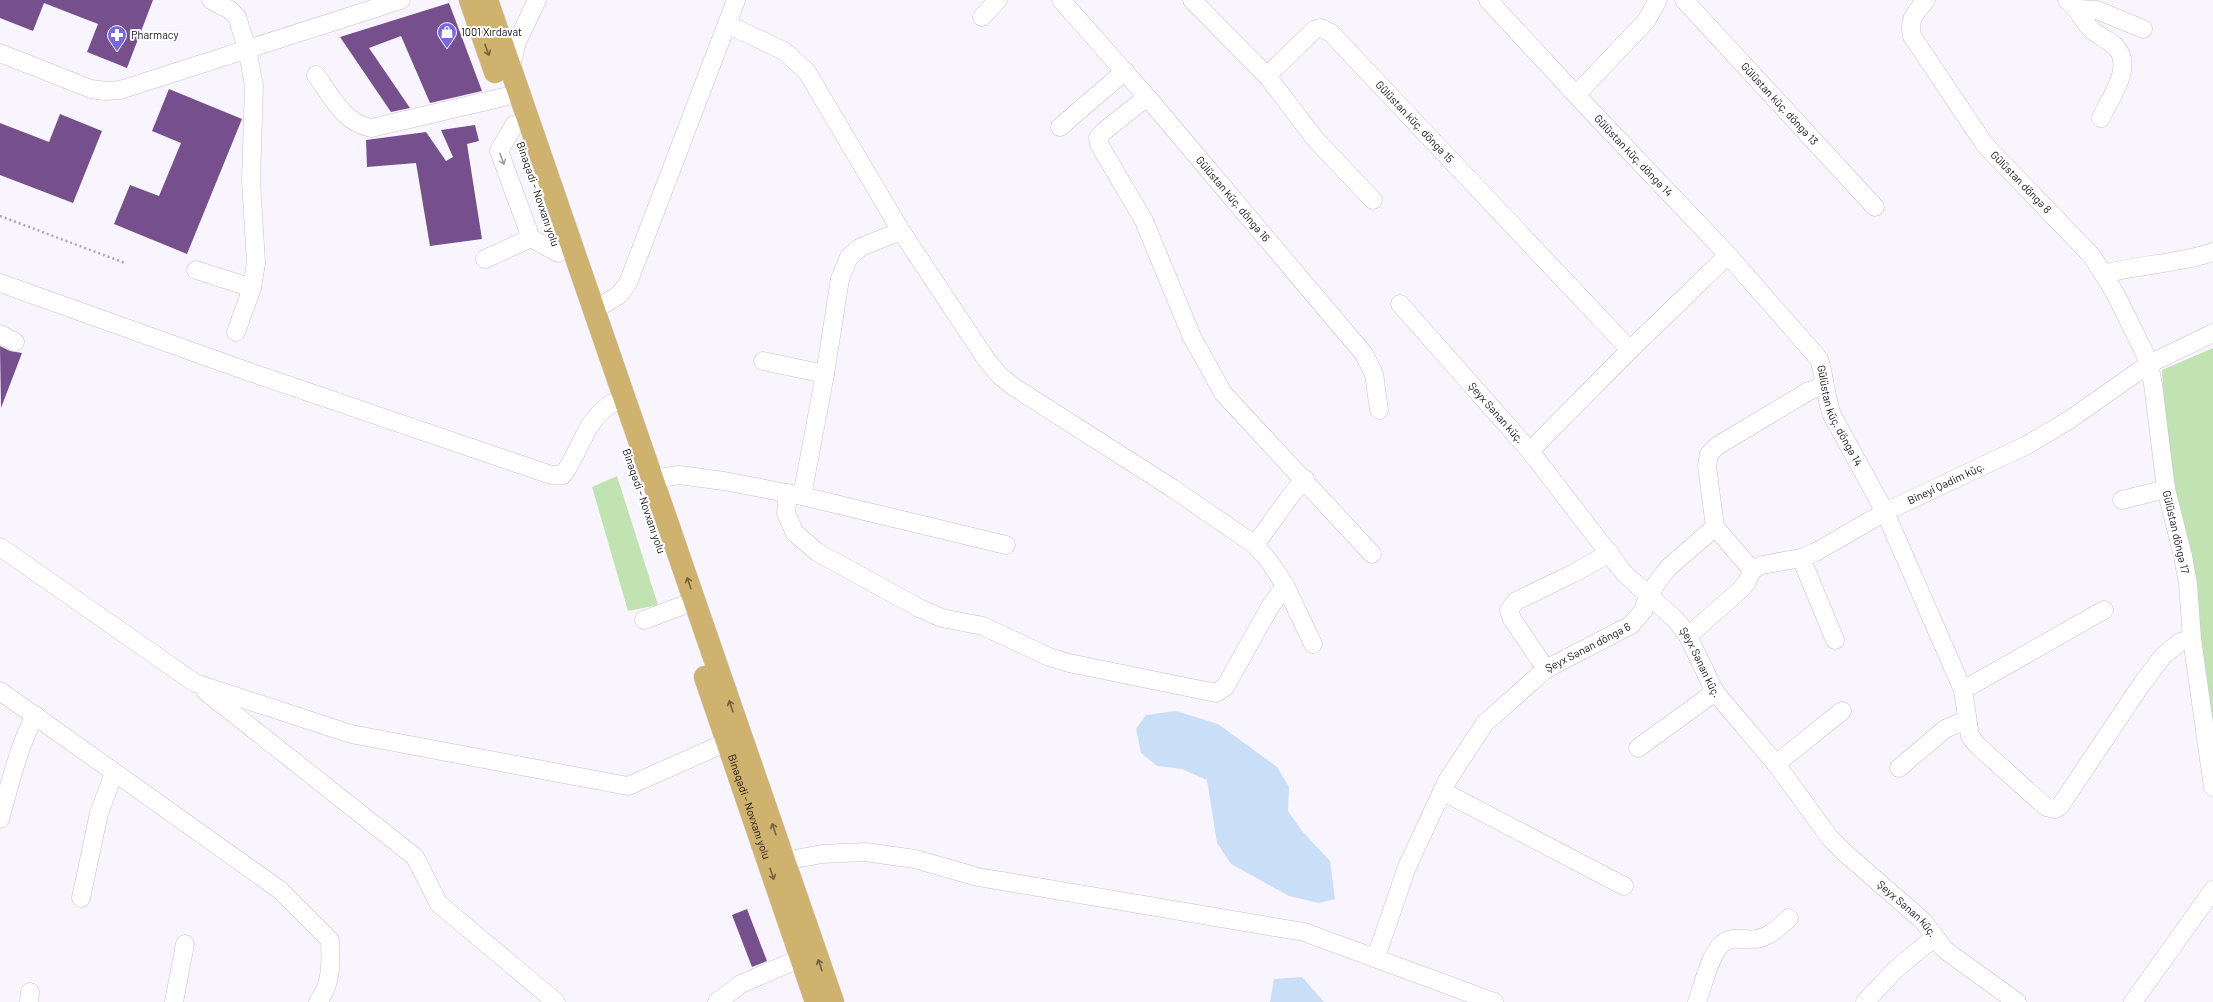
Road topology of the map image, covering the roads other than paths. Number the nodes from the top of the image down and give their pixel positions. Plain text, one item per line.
1 (211, 0) edge
2 (401, 0) edge
3 (470, 0) edge
4 (487, 0) edge
5 (538, 0) edge
6 (736, 0) edge
7 (998, 0) edge
8 (1061, 0) edge
9 (1488, 0) edge
10 (1658, 0) edge
11 (1684, 0) edge
12 (1926, 0) edge
13 (1204, 4) edge
14 (2073, 4) edge
15 (982, 18) dead end
16 (727, 24) junction
17 (2143, 29) dead end
18 (247, 48) junction
19 (0, 53) edge
20 (510, 69) junction
21 (1125, 72) junction
22 (316, 75) dead end
23 (1267, 76) junction
24 (1576, 96) junction
25 (504, 97) junction
26 (1147, 97) junction
27 (2101, 118) dead end
28 (514, 125) junction
29 (1060, 127) dead end
30 (1373, 200) dead end
31 (1875, 207) dead end
32 (901, 231) junction
33 (531, 238) junction
34 (2213, 252) edge
35 (558, 253) junction
36 (1728, 255) junction
37 (485, 259) dead end
38 (196, 270) dead end
39 (2104, 274) junction
40 (0, 283) edge
41 (252, 288) junction
42 (1400, 304) dead end
43 (594, 310) junction
44 (236, 332) dead end
45 (2213, 334) edge
46 (1630, 350) junction
47 (762, 361) dead end
48 (2149, 364) junction
49 (825, 374) junction
50 (1824, 386) junction
51 (611, 404) junction
52 (1379, 410) dead end
53 (1530, 451) junction
54 (652, 479) junction
55 (1305, 480) junction
56 (2166, 489) junction
57 (795, 494) junction
58 (2122, 500) dead end
59 (1885, 512) junction
60 (1715, 527) junction
61 (1006, 545) dead end
62 (1255, 545) junction
63 (0, 547) edge
64 (1610, 553) junction
65 (1372, 554) dead end
66 (1801, 558) junction
67 (1752, 570) junction
68 (1285, 586) junction
69 (1649, 594) junction
70 (681, 606) junction
71 (2104, 610) dead end
72 (644, 620) dead end
73 (1688, 636) junction
74 (2192, 639) junction
75 (1835, 640) dead end
76 (1313, 644) dead end
77 (1546, 669) junction
78 (195, 683) junction
79 (1963, 690) junction
80 (0, 691) edge
81 (1715, 692) junction
82 (1842, 711) dead end
83 (35, 715) junction
84 (1966, 720) junction
85 (727, 742) junction
86 (1638, 748) dead end
87 (1776, 764) junction
88 (1899, 768) dead end
89 (114, 774) junction
90 (2213, 788) edge
91 (1442, 791) junction
92 (0, 819) edge
93 (785, 861) junction
94 (1624, 886) dead end
95 (2213, 890) edge
96 (81, 898) dead end
97 (1789, 918) dead end
98 (1936, 937) junction
99 (185, 944) dead end
100 (1376, 957) junction
101 (801, 958) junction
102 (174, 1002) edge
103 (318, 1002) edge
104 (556, 1002) edge
105 (717, 1002) edge
106 (816, 1002) edge
107 (833, 1002) edge
108 (1494, 1002) edge
109 (1698, 1002) edge
110 (1865, 1002) edge
111 (2017, 1002) edge
112 (2133, 1002) edge

1 - 18 street
2 - 18 street
3 -> 25 main road, Binəqədi - Novxanı yolu
4 - 20 main road
5 - 20 street
6 - 16 street
7 - 15 street
8 - 21 street, Gülüstan küç. döngə 16
9 - 24 street, Gülüstan küç. döngə 14
10 - 24 street
11 - 31 street, Gülüstan küç. döngə 13
12 - 39 street, Gülüstan döngə 8
13 - 23 street
14 - 17 street
14 - 27 street
16 - 32 street
16 - 43 street
18 - 19 street
18 - 41 street
20 - 43 main road
21 - 26 street, Gülüstan küç. döngə 16
21 - 29 street
22 - 25 street
23 - 30 street
23 - 46 street, Gülüstan küç. döngə 15
24 - 36 street, Gülüstan küç. döngə 14
25 - 28 main road, Binəqədi - Novxanı yolu
26 - 52 street, Gülüstan küç. döngə 16
26 - 55 street
28 -> 33 street
28 - 35 main road, Binəqədi - Novxanı yolu
32 - 49 street
32 - 62 street
33 - 35 street
33 - 37 street
34 - 39 street
35 - 51 main road, Binəqədi - Novxanı yolu
36 - 46 street
36 - 50 street, Gülüstan küç. döngə 14
38 - 41 street
39 - 48 street, Gülüstan döngə 8
40 - 51 street
41 - 44 street
42 - 53 street, Şeyx Sənan küç.
43 - 54 main road
45 - 48 street, Bineyi Qədim küç.
46 - 53 street
47 - 49 street
48 - 56 street, Gülüstan döngə 17
48 - 59 street, Bineyi Qədim küç.
49 - 57 street
50 - 59 street, Gülüstan küç. döngə 14
50 - 60 street
51 - 70 main road, Binəqədi - Novxanı yolu
53 - 64 street, Şeyx Sənan küç.
54 - 57 street
93 -> 54 main road
55 - 62 street
55 - 65 street
56 - 58 street
56 - 74 street, Gülüstan döngə 17
57 - 61 street
57 - 68 street
59 - 66 street, Bineyi Qədim küç.
59 - 79 street, Gülüstan küç. döngə 14
60 - 67 street
60 - 69 street, Şeyx Sənan döngə 6
62 - 68 street
63 - 78 street
64 - 69 street, Şeyx Sənan küç.
64 - 77 street
66 - 67 street, Bineyi Qədim küç.
66 - 75 street
67 - 73 street
68 - 76 street
69 - 73 street, Şeyx Sənan küç.
69 - 77 street, Şeyx Sənan döngə 6
70 - 72 street
70 - 85 main road, Binəqədi - Novxanı yolu
71 - 79 street
73 - 81 street, Şeyx Sənan küç.
74 - 84 street, Gülüstan küç. döngə 14
74 - 90 street, Gülüstan döngə 17
77 - 91 street, Şeyx Sənan döngə 6
78 - 85 street
78 - 104 street
79 - 84 street, Gülüstan küç. döngə 14
80 - 83 street
81 - 86 street
81 - 87 street, Şeyx Sənan küç.
82 - 87 street
83 - 89 street
83 - 92 street
84 - 88 street
85 -> 101 main road, Binəqədi - Novxanı yolu
87 - 98 street, Şeyx Sənan küç.
89 - 96 street
89 - 103 street
91 - 94 street
91 - 100 street, Şeyx Sənan döngə 6
93 - 100 street
107 -> 93 main road
95 - 112 street
97 - 109 street
98 - 110 street
98 - 111 street, Şeyx Sənan küç.
99 - 102 street
100 - 108 street
101 - 105 street
101 - 106 main road, Binəqədi - Novxanı yolu

